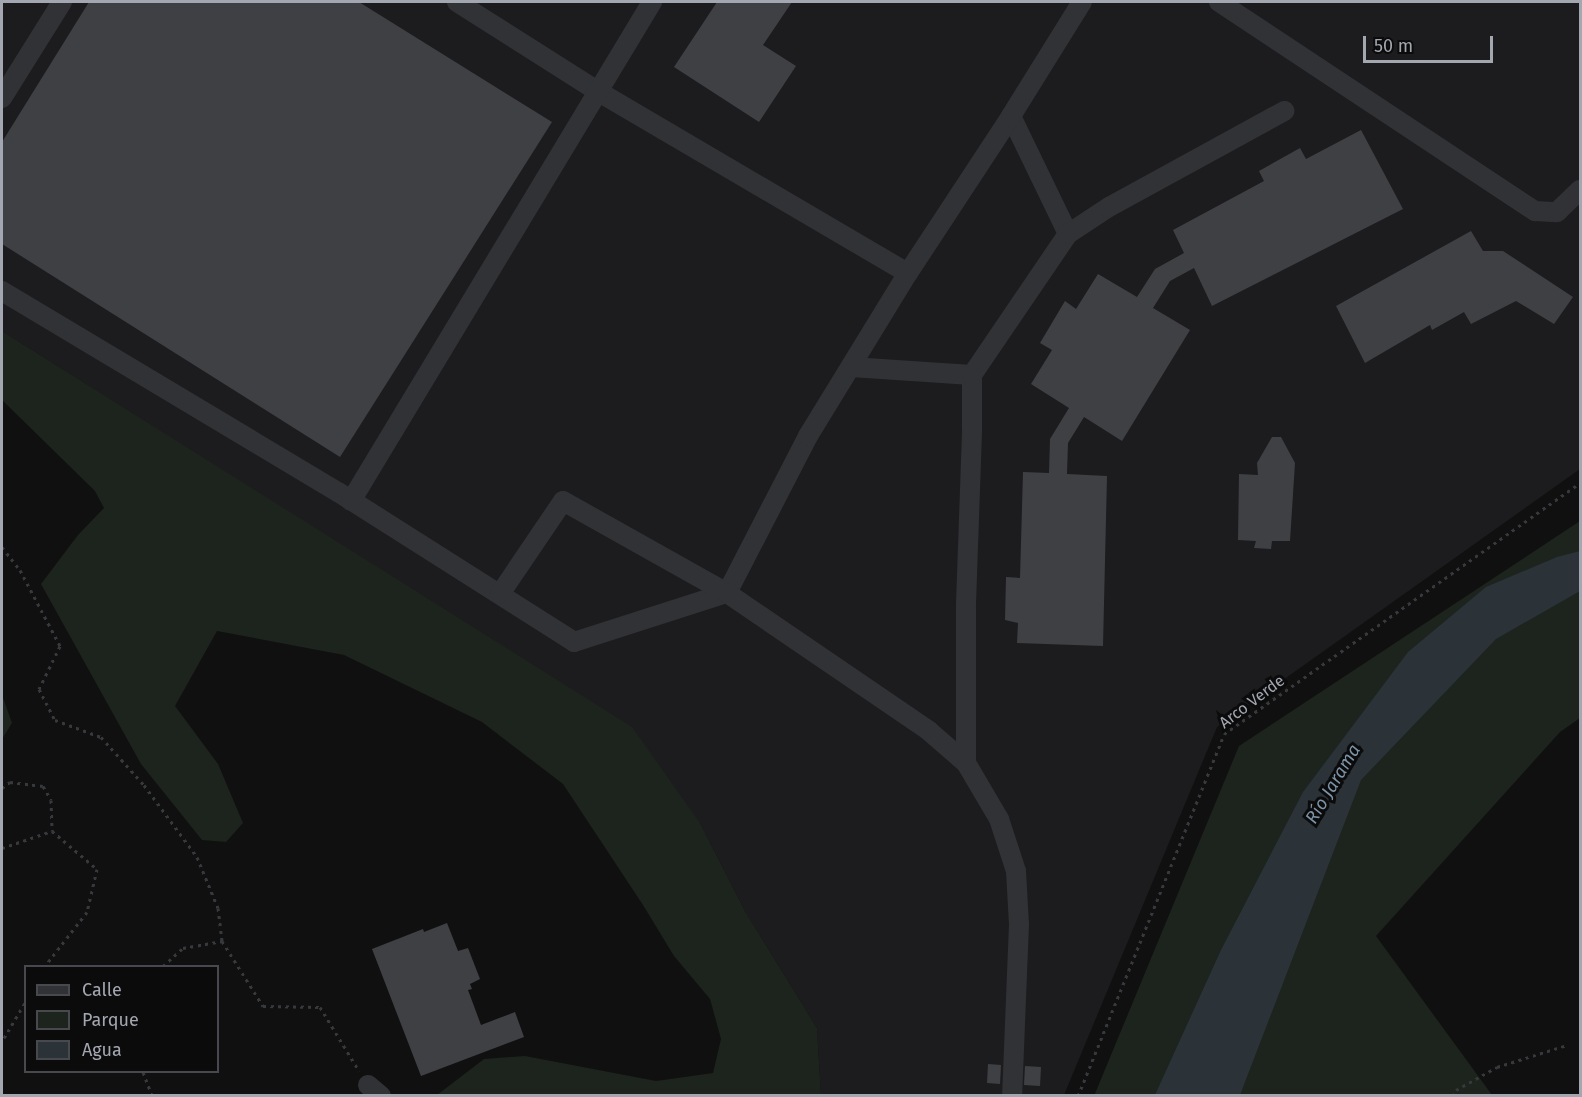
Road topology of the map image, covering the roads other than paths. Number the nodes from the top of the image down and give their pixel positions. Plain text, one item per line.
1 (62, 2) edge
2 (457, 2) edge
3 (652, 2) edge
4 (1082, 2) edge
5 (1219, 2) edge
6 (599, 92) junction
7 (2, 98) edge
8 (1284, 111) dead end
9 (1011, 116) junction
10 (1581, 190) edge
11 (1068, 234) junction
12 (908, 273) junction
13 (2, 291) edge
14 (851, 367) junction
15 (972, 375) junction
16 (351, 501) junction
17 (727, 592) junction
18 (500, 594) junction
19 (966, 763) junction
20 (1012, 1095) edge

1 - 7 lane
2 - 6 lane
3 - 6 lane
4 - 9 lane
5 - 10 lane
6 - 12 lane
6 - 16 lane
8 - 11 lane
9 - 11 lane
9 - 12 lane
11 - 15 lane
12 - 14 lane
13 - 16 lane
14 - 15 lane
14 - 17 lane
15 - 19 lane
16 - 18 lane
17 - 18 lane
17 - 18 lane
17 - 19 lane
19 - 20 lane

